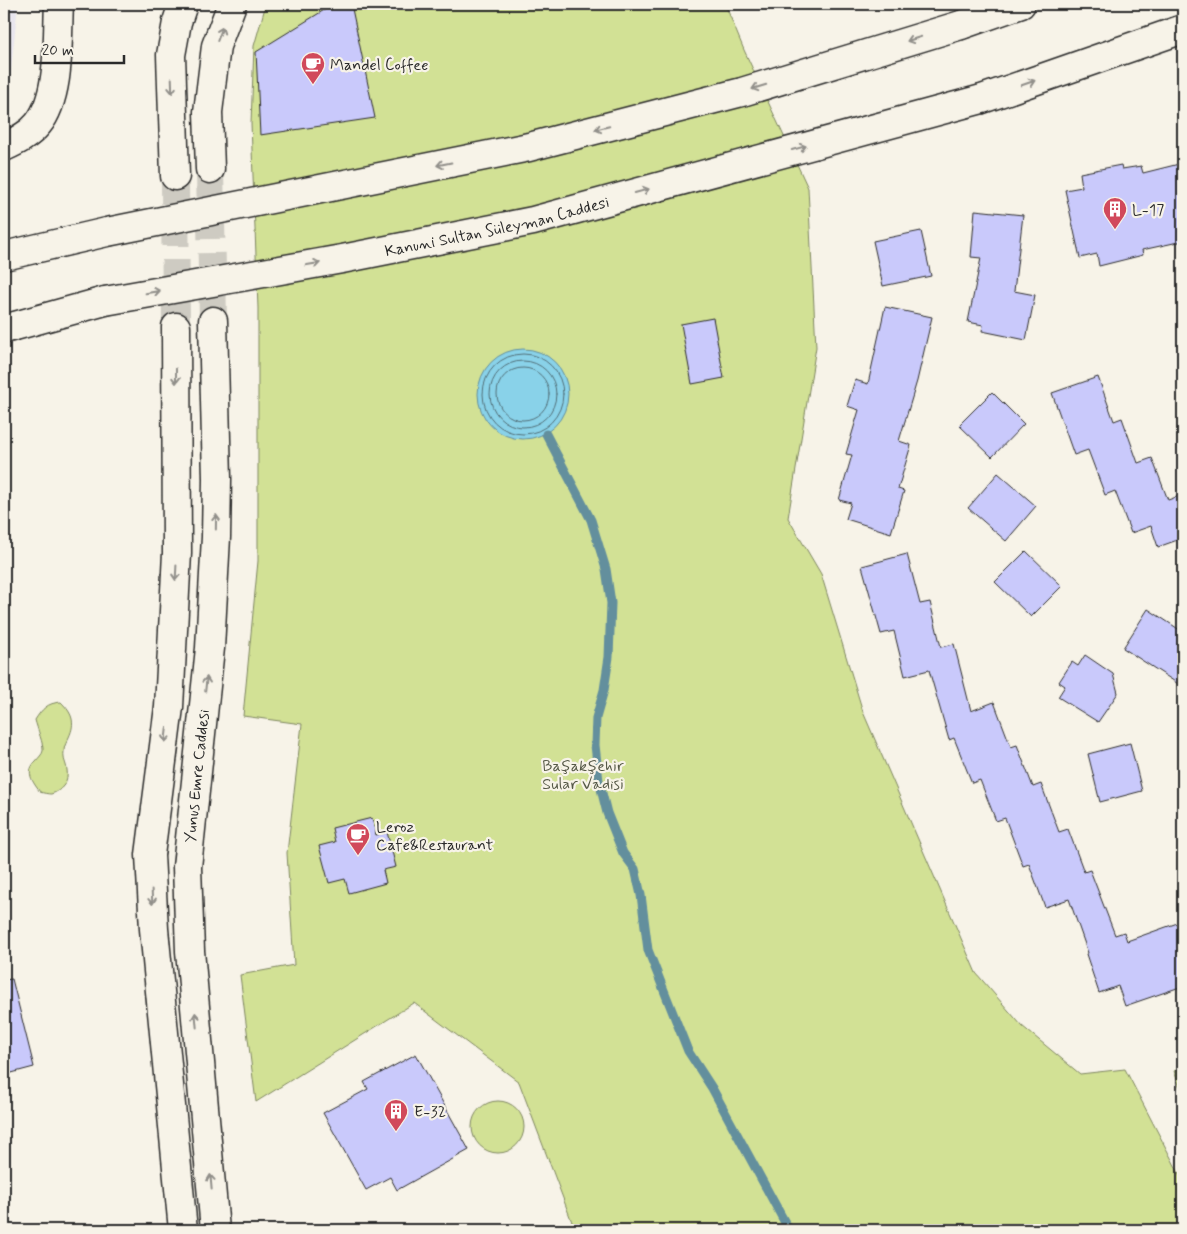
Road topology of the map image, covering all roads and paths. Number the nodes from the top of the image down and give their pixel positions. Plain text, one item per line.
1 (59, 4) edge
2 (183, 4) edge
3 (232, 4) edge
4 (1021, 4) edge
5 (1183, 29) edge
6 (4, 147) edge
7 (210, 169) tunnel mouth
8 (175, 176) tunnel mouth
9 (106, 232) junction
10 (4, 238) edge
11 (4, 256) edge
12 (105, 301) junction
13 (4, 310) edge
14 (213, 320) tunnel mouth
15 (176, 327) tunnel mouth
16 (4, 329) edge
17 (183, 1230) edge
18 (215, 1230) edge

1 - 6 main road
2 -> 8 main road
7 -> 3 main road
4 -> 9 main road, bridge
12 -> 5 main road, Kanuni Sultan Süleyman Caddesi, bridge
9 - 10 main road
9 - 11 main road
12 - 13 main road, Kanuni Sultan Süleyman Caddesi
12 - 16 main road
18 -> 14 main road, Yunus Emre Caddesi
15 -> 17 main road, Yunus Emre Caddesi

